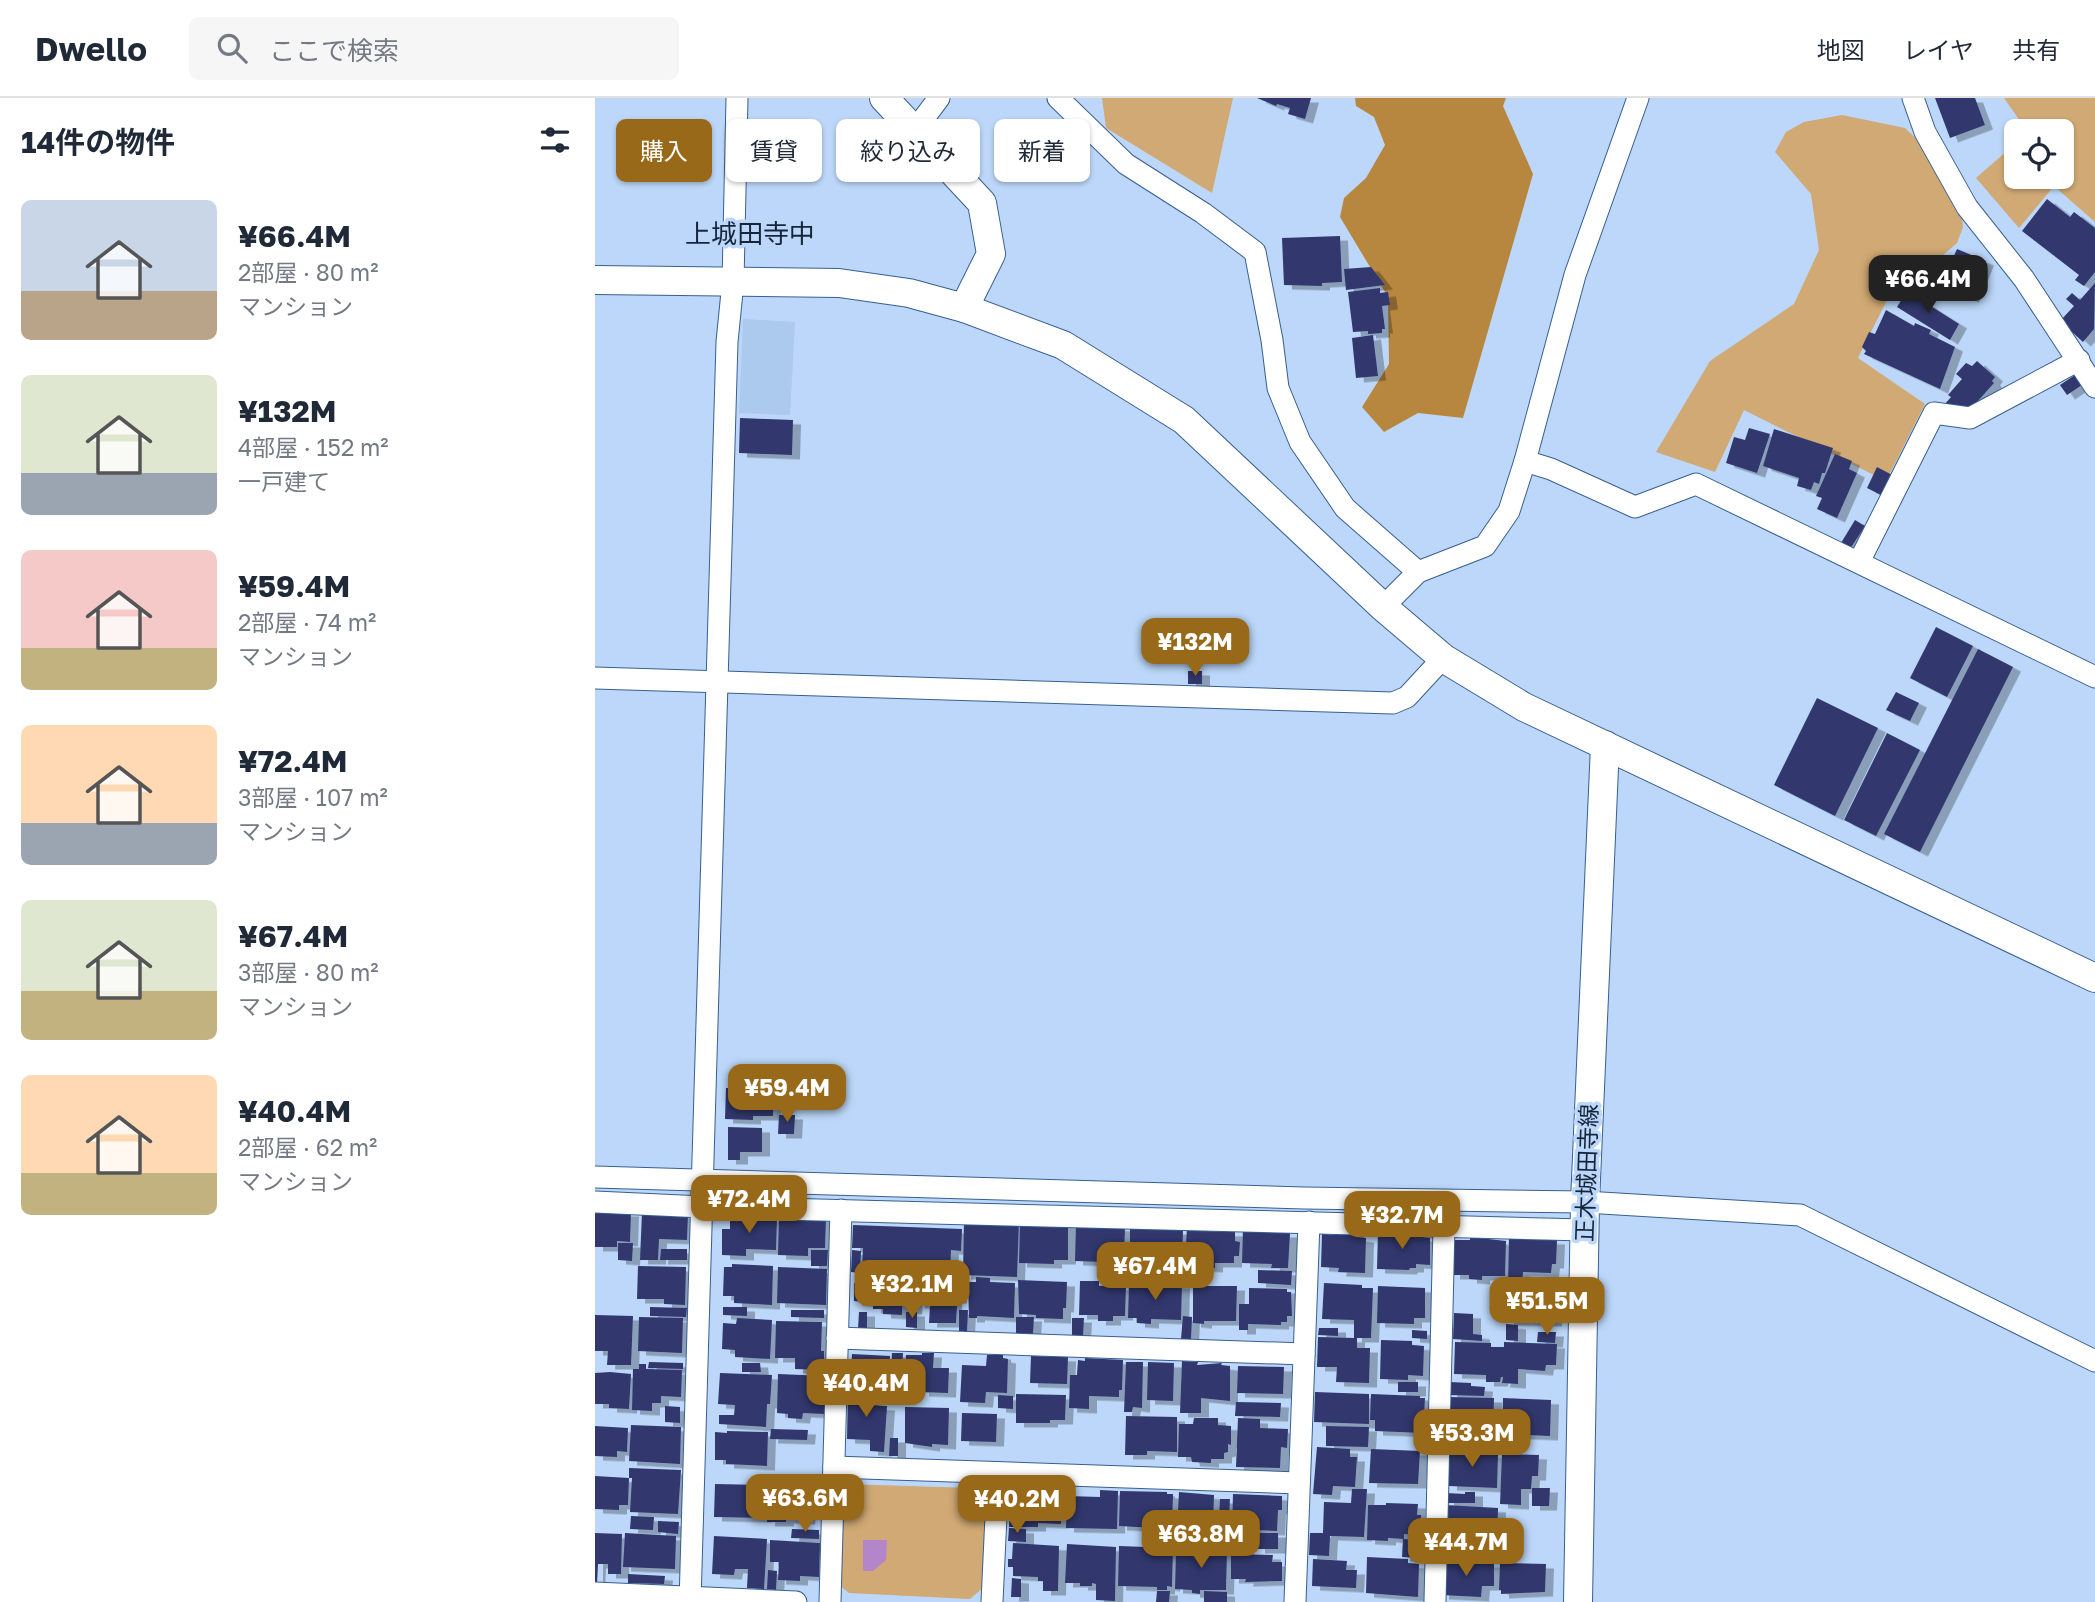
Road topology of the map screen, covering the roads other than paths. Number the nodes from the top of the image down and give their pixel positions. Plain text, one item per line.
1 (737, 98) edge
2 (884, 98) edge
3 (939, 98) edge
4 (1058, 98) edge
5 (1639, 98) edge
6 (1913, 98) edge
7 (904, 119) edge
8 (923, 119) edge
9 (963, 182) edge
10 (595, 280) edge
11 (733, 282) junction
12 (964, 307) junction
13 (2079, 360) junction
14 (2095, 387) edge
15 (1525, 461) junction
16 (1859, 562) junction
17 (1418, 572) junction
18 (1383, 607) junction
19 (1443, 658) junction
20 (595, 677) edge
21 (2095, 677) edge
22 (719, 681) junction
23 (1605, 745) junction
24 (2095, 978) edge
25 (595, 1177) edge
26 (704, 1181) junction
27 (595, 1202) edge
28 (703, 1207) junction
29 (841, 1210) junction
30 (1585, 1216) junction
31 (1309, 1222) junction
32 (1444, 1226) junction
33 (837, 1338) junction
34 (1304, 1354) junction
35 (2095, 1361) edge
36 (834, 1467) junction
37 (998, 1473) junction
38 (1299, 1483) junction
39 (595, 1593) edge
40 (690, 1599) edge
41 (796, 1602) edge
42 (829, 1602) edge
43 (992, 1602) edge
44 (1295, 1602) edge
45 (1435, 1602) edge
46 (1578, 1602) edge

1 - 11 street
2 - 7 street
3 - 8 street
4 - 17 street
5 - 15 street
6 - 13 street
9 - 12 street
10 - 11 street
11 - 12 street
11 - 22 street
12 - 18 street
13 - 14 street
13 - 16 street
15 - 16 street
15 - 17 street
16 - 21 street
17 - 18 street
18 - 19 street
19 - 22 street
19 - 23 street
20 - 22 street
22 - 26 street
23 - 24 street
23 - 30 street, 正木城田寺線
25 - 26 street
26 - 28 street
26 - 30 street
27 - 28 street
28 - 29 street
28 - 40 street
29 - 31 street
29 - 33 street
30 - 32 street
30 - 35 street
30 - 46 street, 正木城田寺線
31 - 32 street
31 - 34 street
32 - 45 street
33 - 34 street
33 - 36 street
34 - 38 street
36 - 37 street
36 - 42 street
37 - 38 street
37 - 43 street
38 - 44 street
39 - 40 street
40 - 41 street

